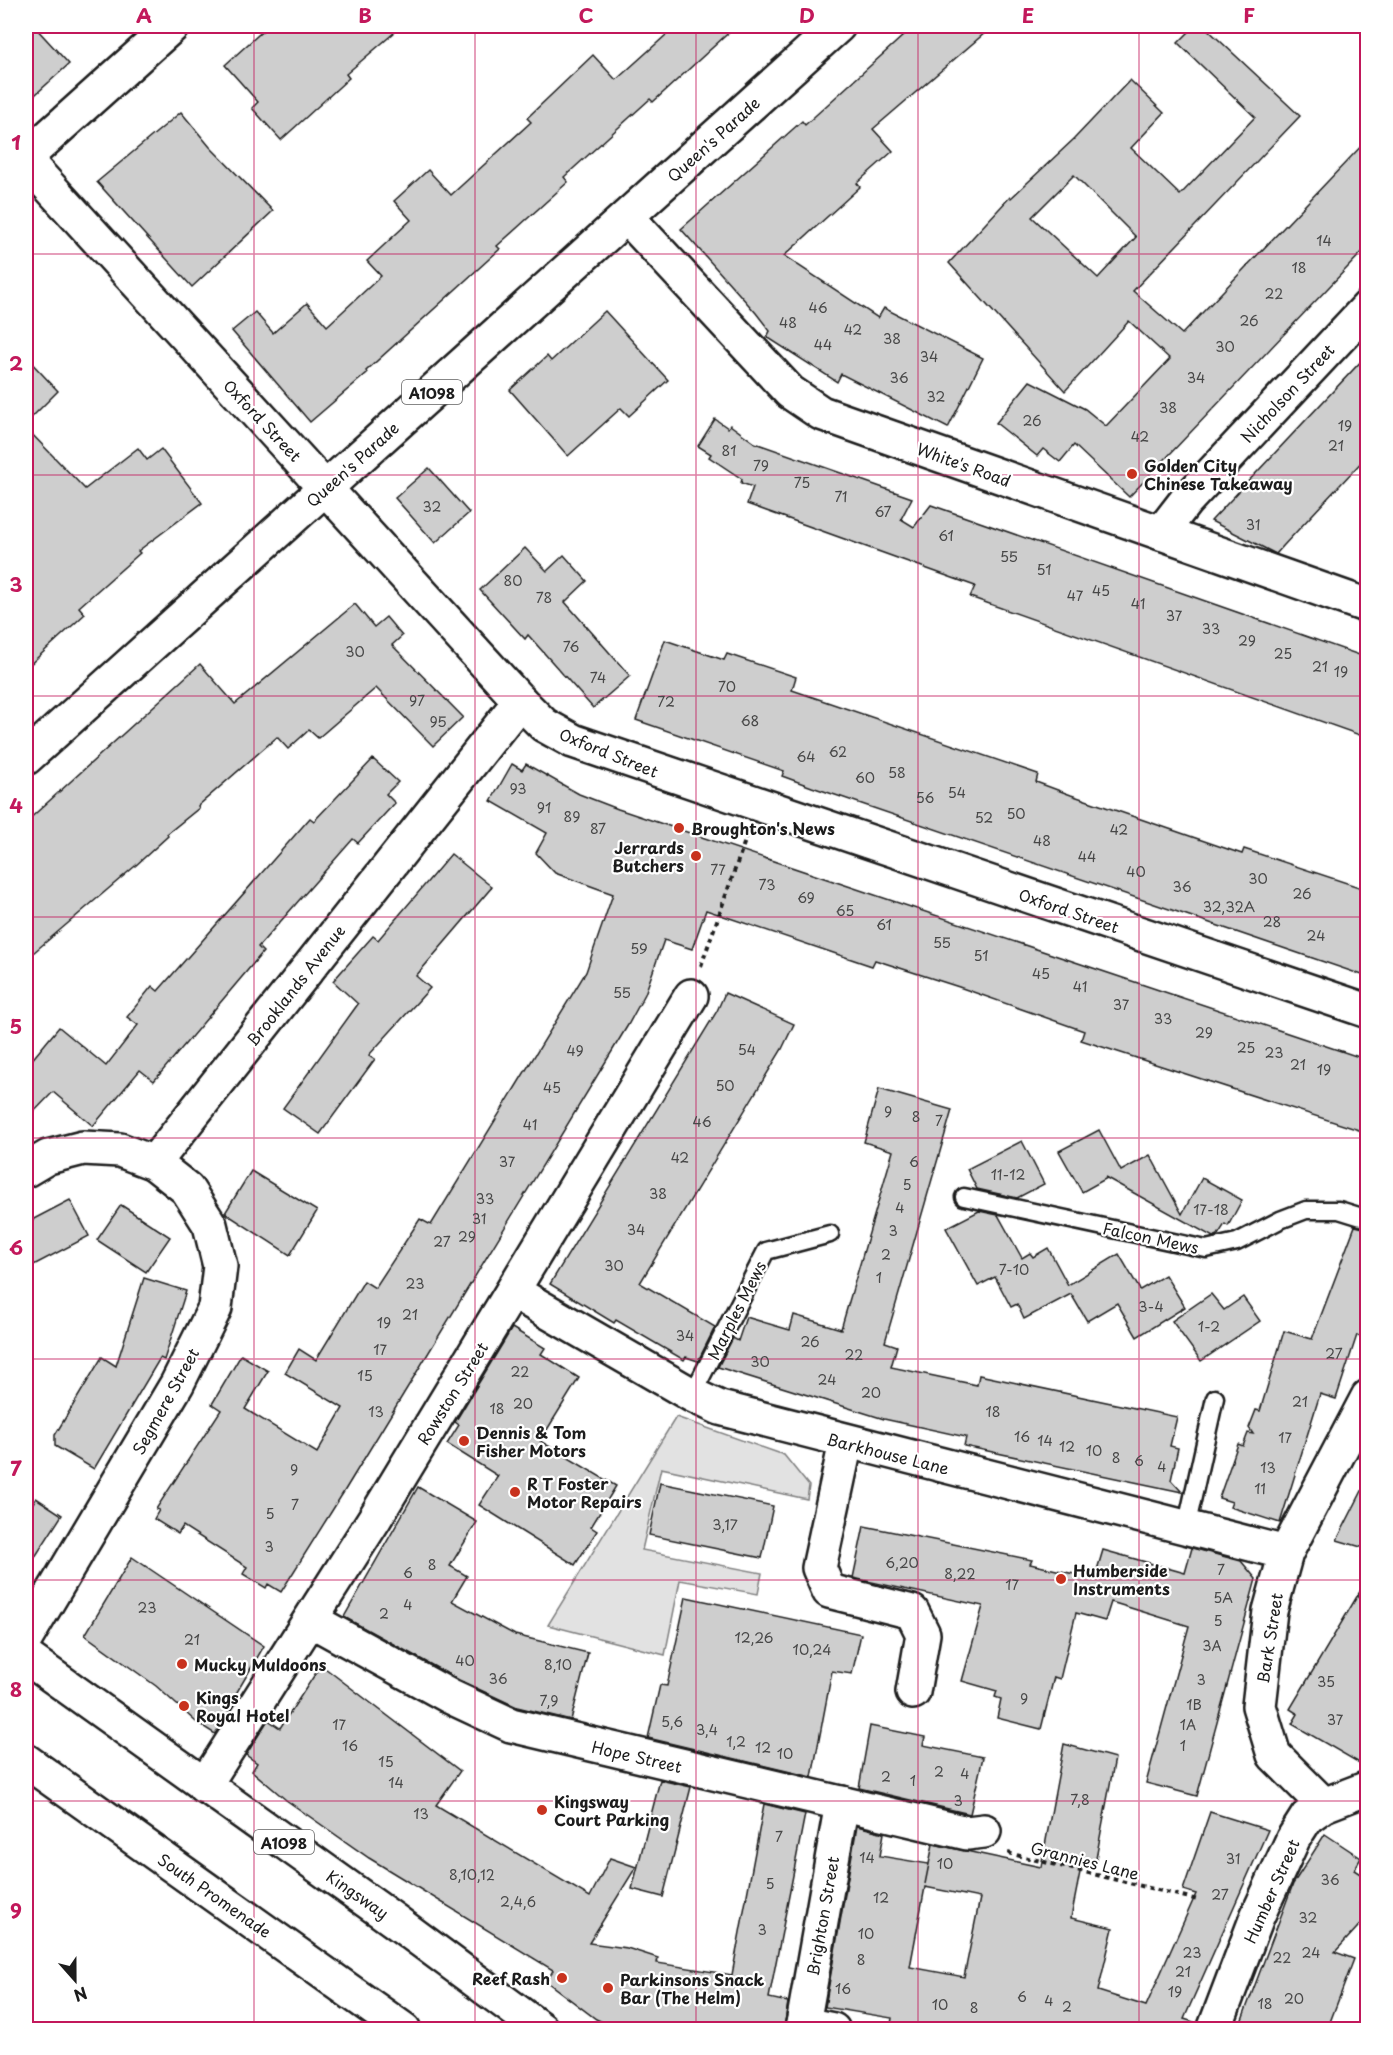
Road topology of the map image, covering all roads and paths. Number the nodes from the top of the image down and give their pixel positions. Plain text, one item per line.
1 (172, 26) edge
2 (838, 26) edge
3 (26, 159) edge
4 (627, 217) junction
5 (1368, 307) edge
6 (325, 488) junction
7 (1161, 533) junction
8 (1368, 606) edge
9 (520, 700) junction
10 (26, 758) edge
11 (757, 806) junction
12 (691, 996) joint
13 (1368, 1011) edge
14 (154, 1163) junction
15 (26, 1170) edge
16 (964, 1197) dead end
17 (1368, 1220) edge
18 (830, 1234) dead end
19 (514, 1292) junction
20 (692, 1395) junction
21 (1368, 1397) edge
22 (1215, 1398) dead end
23 (846, 1442) junction
24 (1186, 1528) junction
25 (1286, 1553) junction
26 (311, 1620) junction
27 (26, 1638) edge
28 (26, 1656) edge
29 (913, 1692) dead end
30 (26, 1761) edge
31 (204, 1786) junction
32 (1368, 1788) edge
33 (842, 1803) junction
34 (1324, 1805) junction
35 (984, 1831) joint
36 (1198, 1900) dead end
37 (813, 2028) edge
38 (404, 2030) edge
39 (542, 2030) edge
40 (1214, 2030) edge

1 - 3 street
2 - 4 street, Queen's Parade / A1098
3 - 6 street, Oxford Street
4 - 6 street, Queen's Parade / A1098
4 - 7 street, White's Road
5 - 7 street, Nicholson Street
6 - 9 street, Oxford Street
6 - 10 street, Queen's Parade / A1098
7 - 8 street, White's Road
9 - 11 street, Oxford Street
9 - 14 street, Brooklands Avenue
11 - 12 path
11 - 13 street, Oxford Street
12 - 19 street, Rowston Street
14 - 15 street
14 - 27 street, Segmere Street
16 - 17 lane, Falcon Mews
18 - 20 lane, Marples Mews
19 - 20 street, Barkhouse Lane
19 - 26 street, Rowston Street
20 - 23 street, Barkhouse Lane
21 - 25 street, Bark Street
22 - 24 lane
23 - 24 street, Barkhouse Lane
23 - 29 street
24 - 25 street, Barkhouse Lane
25 - 34 street, Bark Street
26 - 31 street, Rowston Street
26 - 33 street, Hope Street
28 - 31 street, Kingsway / A1098
30 - 38 street, South Promenade
31 - 39 street, Kingsway / A1098
32 - 34 street, Humber Street
33 - 35 street, Hope Street
33 - 37 street, Brighton Street
34 - 40 street, Humber Street
35 - 36 path, Grannies Lane

